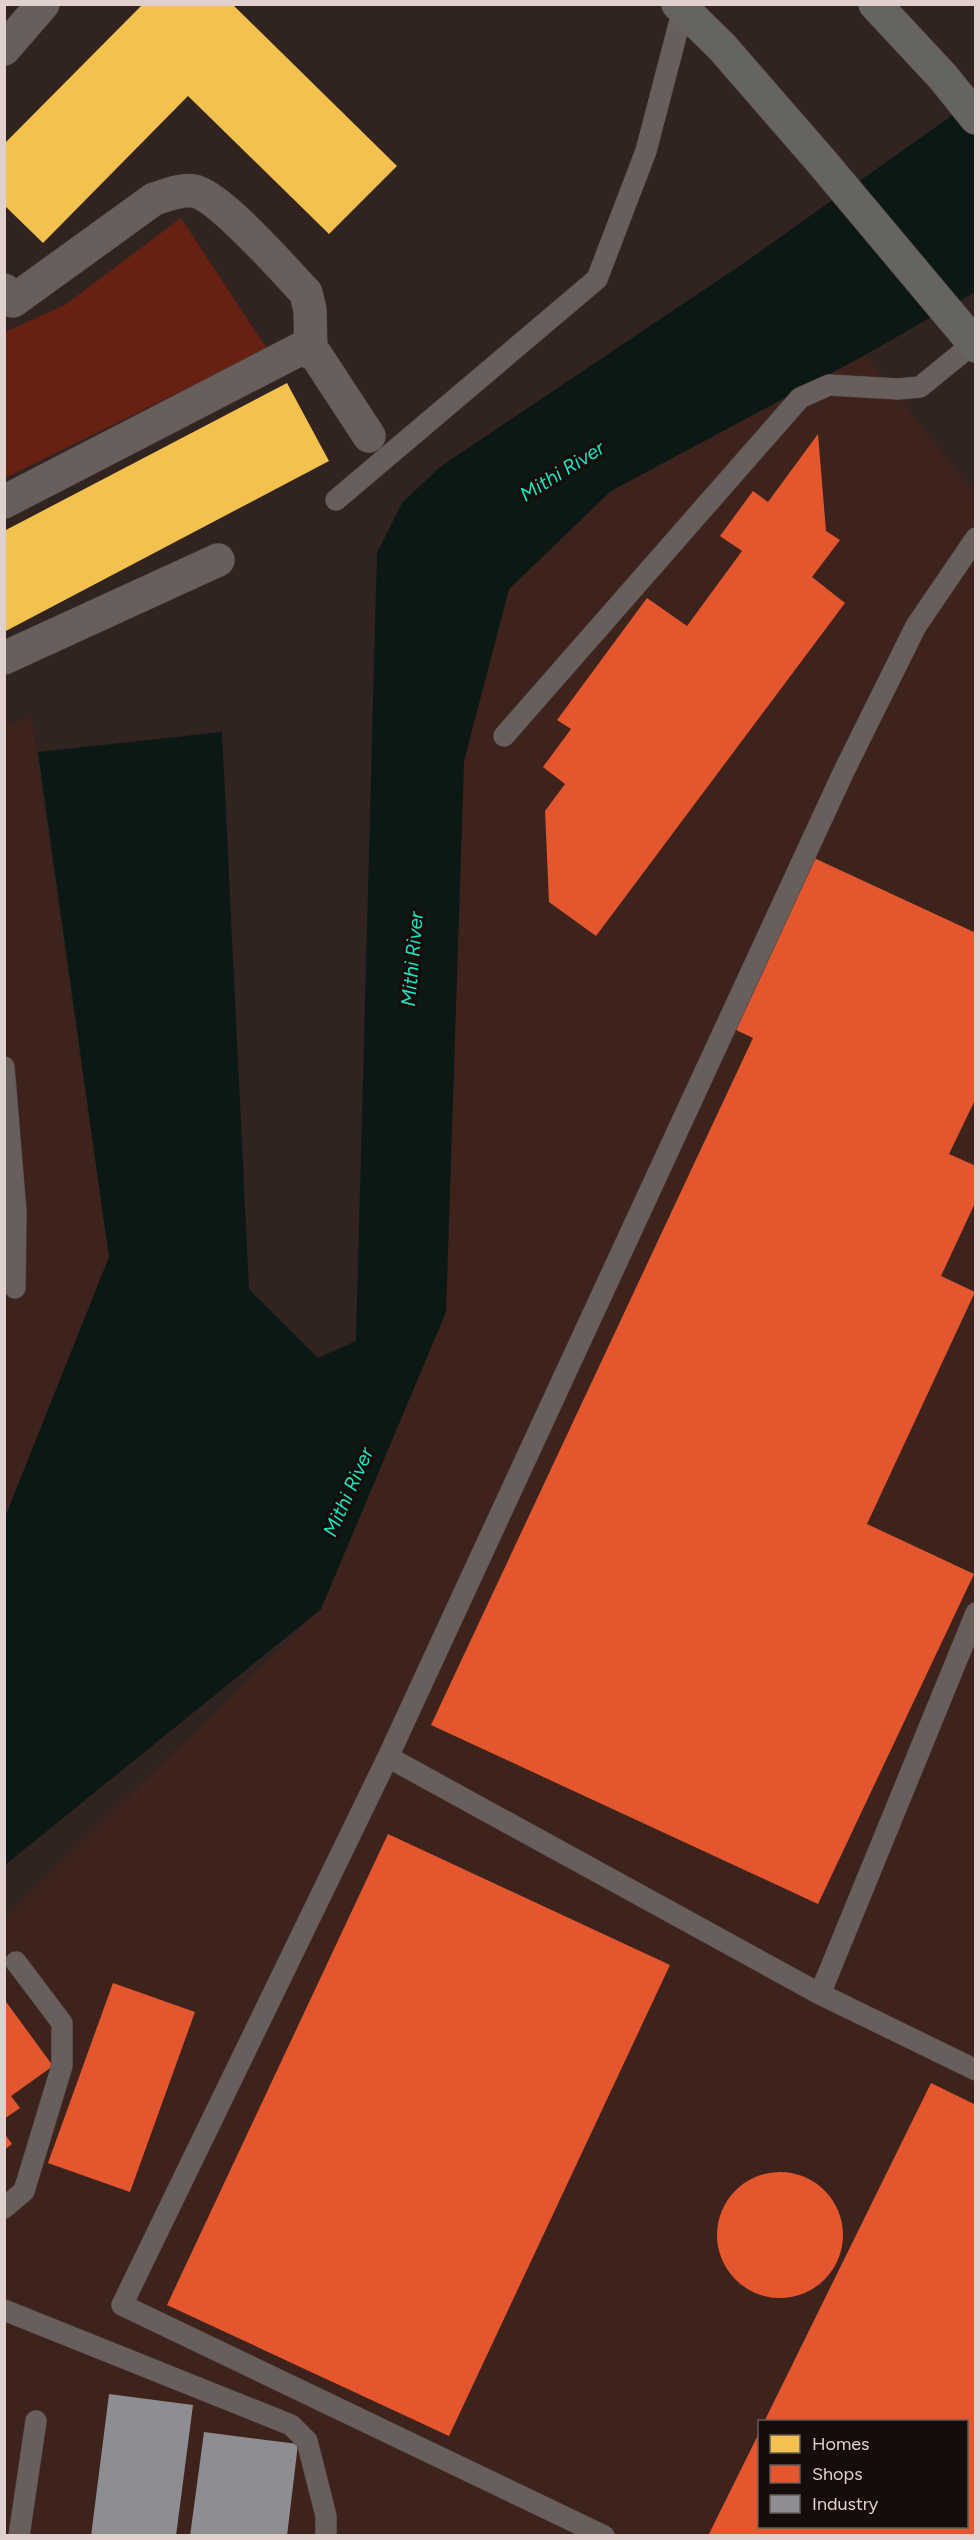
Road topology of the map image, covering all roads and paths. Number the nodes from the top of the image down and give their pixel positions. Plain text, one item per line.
1 (43, 4) edge
2 (875, 4) edge
3 (681, 7) edge
4 (4, 50) edge
5 (975, 118) edge
6 (7, 298) edge
7 (970, 339) edge
8 (311, 353) junction
9 (369, 436) dead end
10 (336, 500) dead end
11 (4, 502) edge
12 (975, 538) edge
13 (218, 560) dead end
14 (4, 658) edge
15 (504, 735) dead end
16 (4, 1067) edge
17 (15, 1288) dead end
18 (975, 1613) edge
19 (388, 1757) junction
20 (16, 1962) dead end
21 (820, 1994) junction
22 (975, 2070) edge
23 (4, 2208) edge
24 (4, 2310) edge
25 (36, 2421) dead end
26 (19, 2535) edge
27 (326, 2535) edge
28 (604, 2535) edge

1 - 4 street
2 - 5 main road
3 - 7 main road
3 - 10 lane
6 - 8 street
7 - 15 lane
8 - 9 street
8 - 11 street
12 - 19 lane
13 - 14 street
16 - 17 lane
18 - 21 lane
19 - 21 lane
19 - 28 lane
20 - 23 lane
21 - 22 lane
24 - 27 lane
25 - 26 lane

